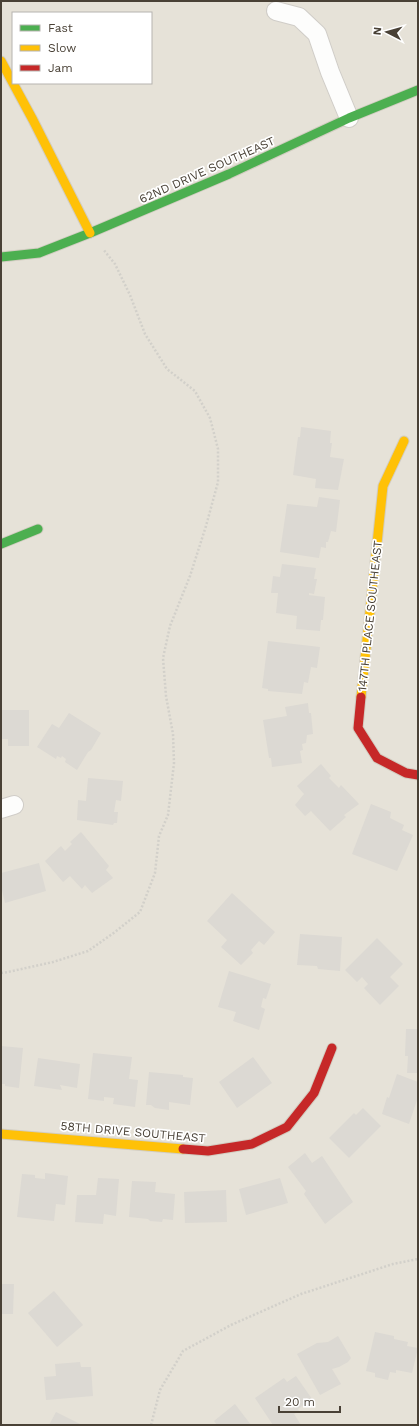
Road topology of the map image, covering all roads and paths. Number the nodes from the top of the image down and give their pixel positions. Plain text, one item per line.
1 (276, 11) dead end
2 (1, 61) edge
3 (12, 81) edge
4 (13, 84) edge
5 (418, 90) edge
6 (349, 118) junction
7 (90, 234) junction
8 (1, 256) edge
9 (404, 441) dead end
10 (38, 529) dead end
11 (1, 544) edge
12 (418, 775) edge
13 (1, 972) edge
14 (332, 1048) dead end
15 (1, 1134) edge
16 (418, 1259) edge
17 (151, 1425) edge

1 - 6 street
2 - 3 street
4 - 7 street
5 - 6 street, 62ND DRIVE SOUTHEAST
6 - 7 street, 62ND DRIVE SOUTHEAST
7 - 8 street, 62ND DRIVE SOUTHEAST
7 - 13 path
9 - 12 street, 147TH PLACE SOUTHEAST
10 - 11 street
14 - 15 street, 58TH DRIVE SOUTHEAST
16 - 17 path

